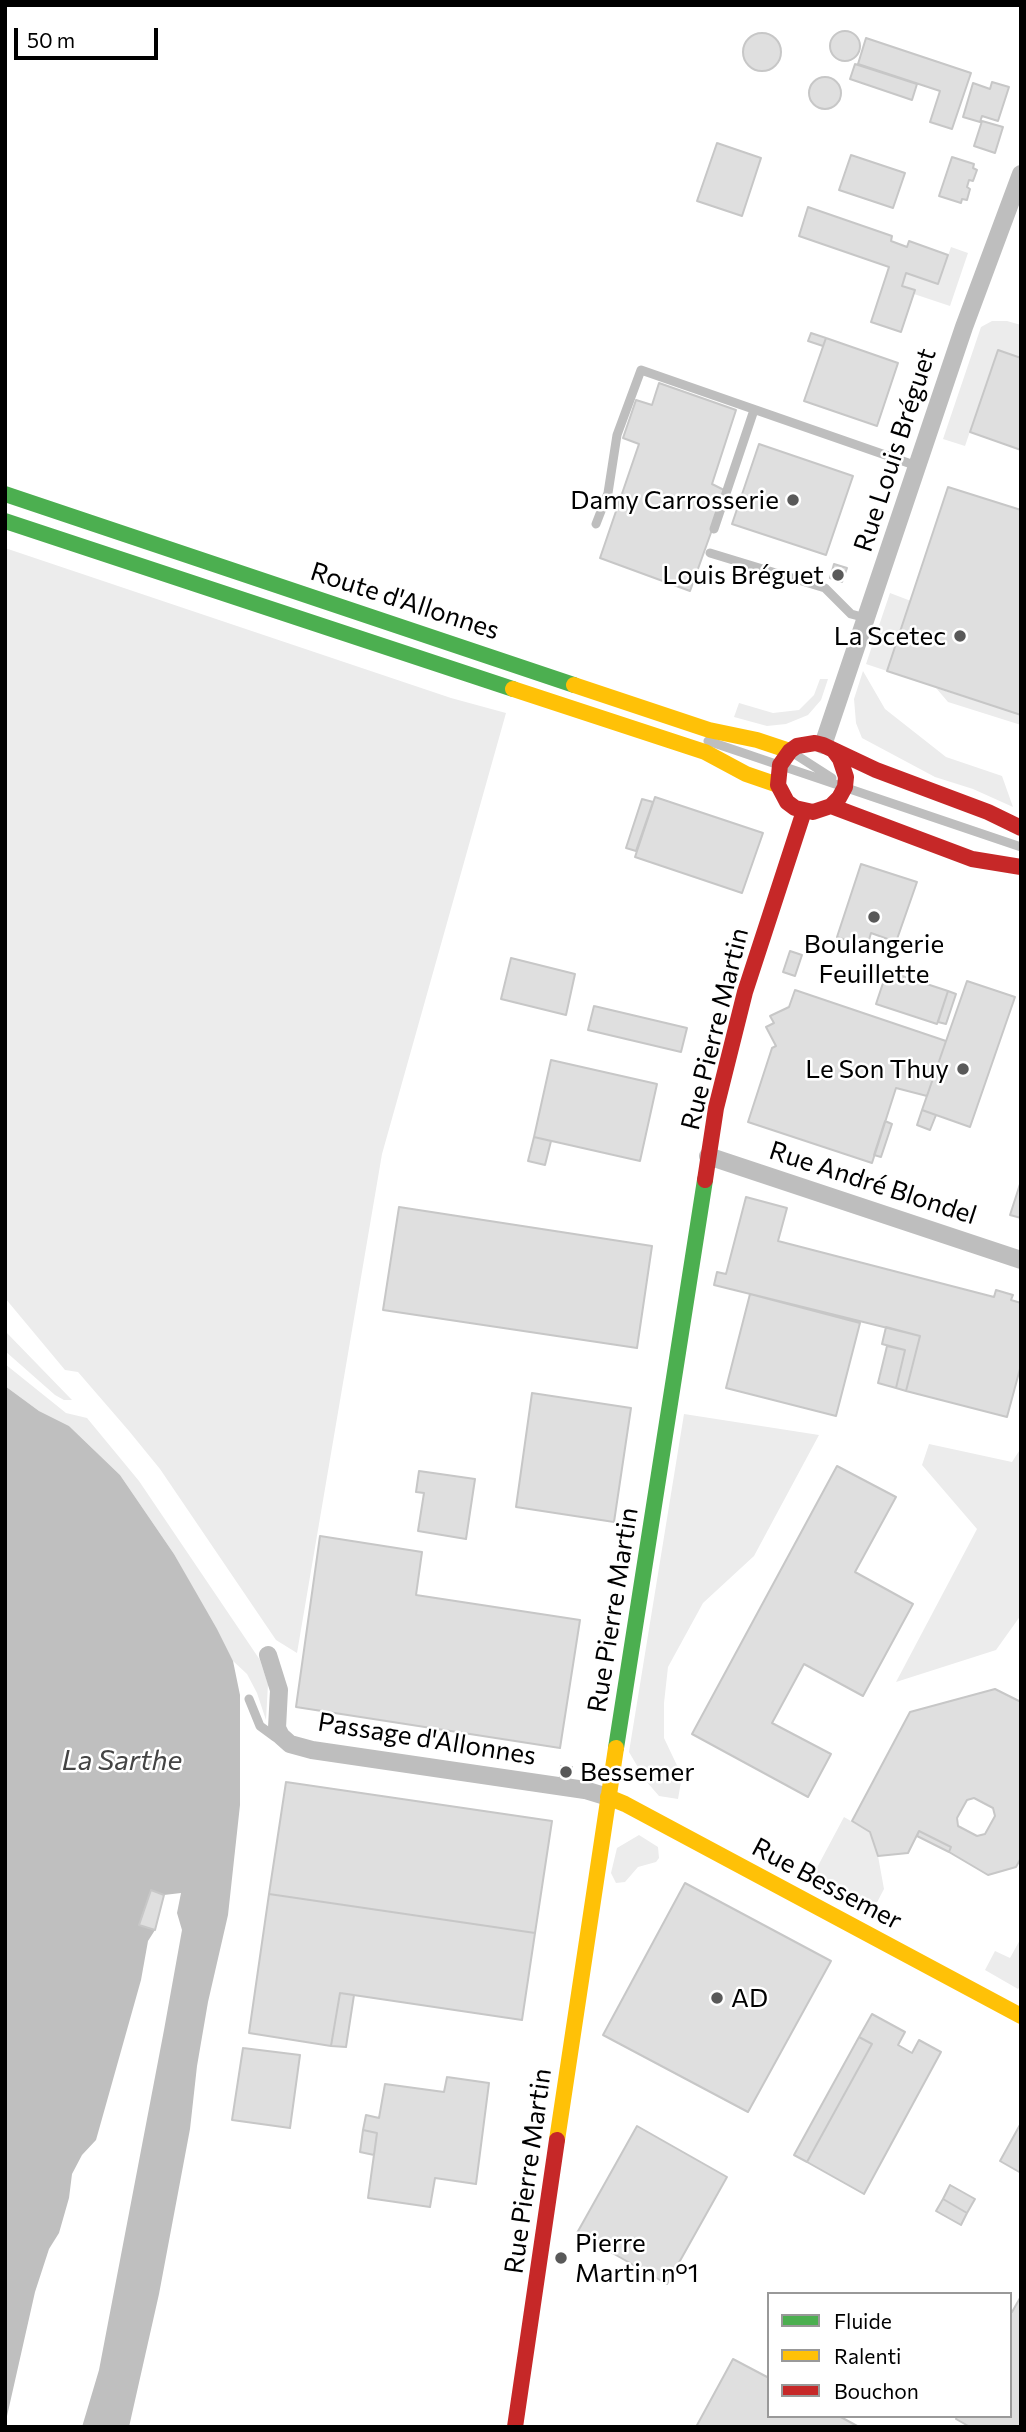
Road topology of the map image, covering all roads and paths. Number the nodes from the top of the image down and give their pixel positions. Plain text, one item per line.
1 (1021, 173) edge
2 (754, 410) junction
3 (918, 466) junction
4 (5, 494) edge
5 (5, 521) edge
6 (596, 524) dead end
7 (715, 529) dead end
8 (710, 553) dead end
9 (269, 594) dead end
10 (866, 618) junction
11 (829, 748) junction
12 (790, 751) junction
13 (780, 765) junction
14 (778, 785) junction
15 (845, 787) junction
16 (831, 806) junction
17 (804, 811) junction
18 (1021, 828) edge
19 (1021, 847) edge
20 (1021, 867) edge
21 (708, 1156) junction
22 (1021, 1260) edge
23 (268, 1655) dead end
24 (249, 1699) dead end
25 (281, 1736) junction
26 (608, 1797) junction
27 (1021, 2016) edge
28 (515, 2427) edge

1 - 3 street, Rue Louis Bréguet
2 - 3 lane
2 - 6 lane
2 - 7 lane
3 - 10 street, Rue Louis Bréguet
4 - 12 main road, Route d'Allonnes
5 - 14 main road, Route d'Allonnes
8 - 10 lane
9 - 13 lane
10 - 11 street, Rue Louis Bréguet
11 - 12 main road, Route d'Allonnes
11 - 15 main road
11 - 18 main road
12 - 13 main road
12 - 15 lane
13 - 14 main road
13 - 15 lane
14 - 17 main road, Route d'Allonnes
15 - 16 main road
15 - 19 lane
16 - 17 main road
16 - 20 main road
17 - 21 main road, Rue Pierre Martin
21 - 22 street, Rue André Blondel
21 - 26 main road, Rue Pierre Martin
23 - 25 street, Passage d'Allonnes
24 - 25 lane
25 - 26 street, Passage d'Allonnes
26 - 27 main road, Rue Bessemer
26 - 28 main road, Rue Pierre Martin

